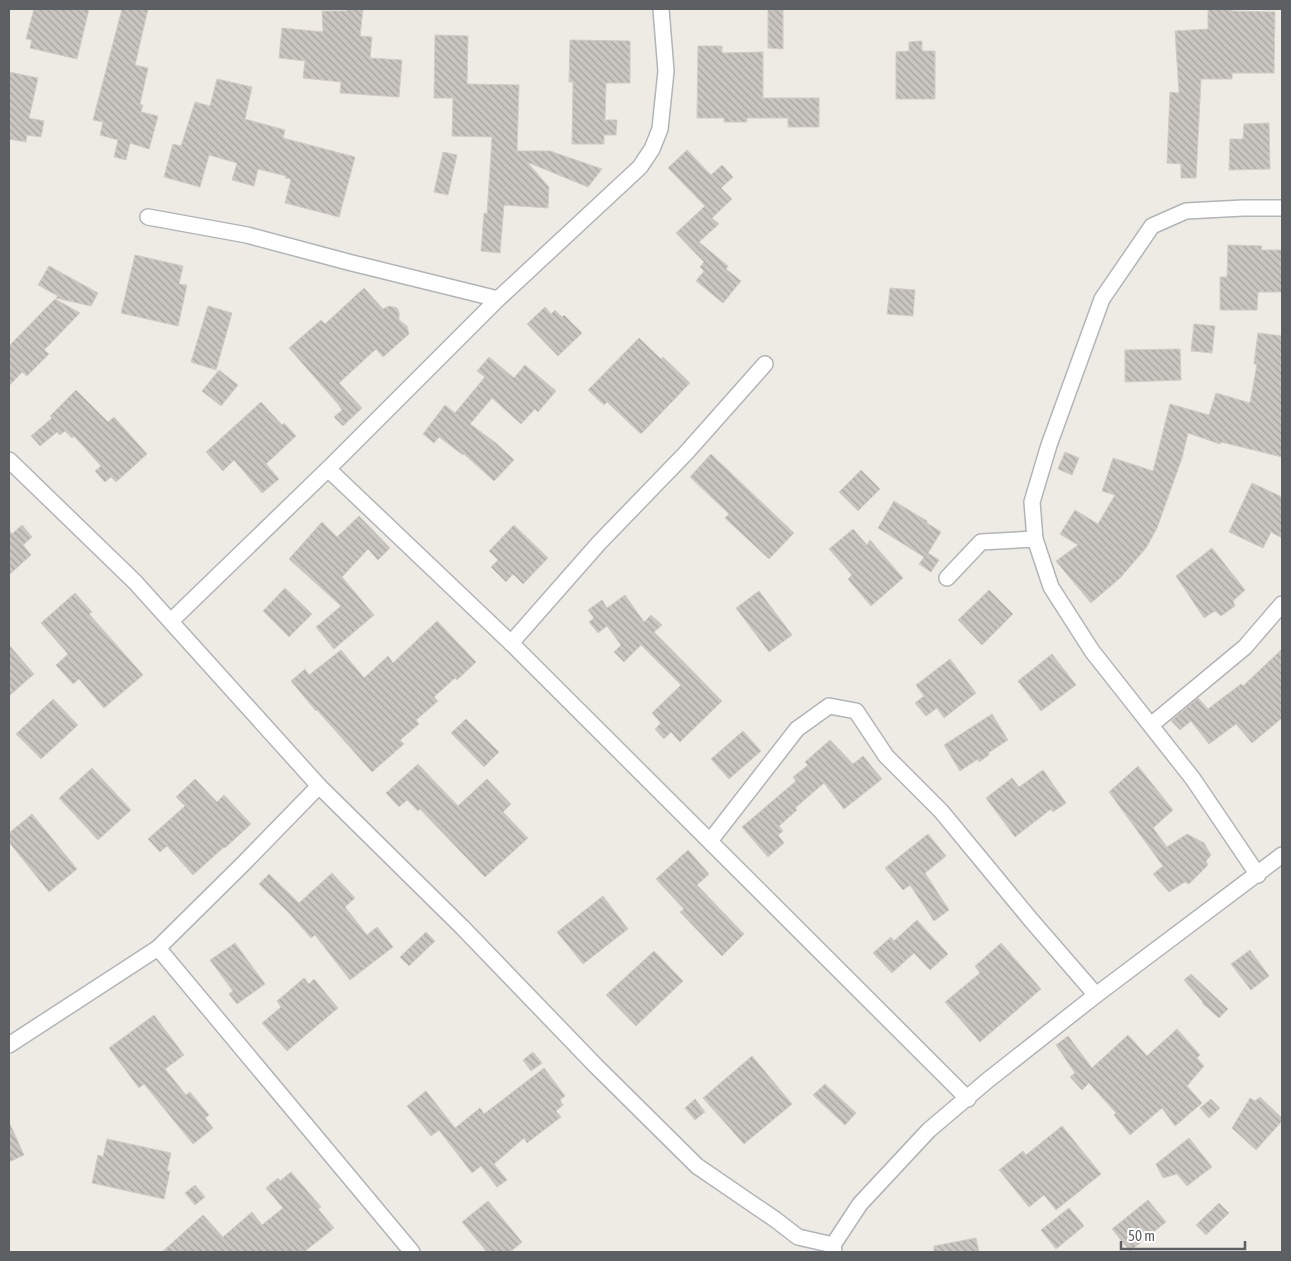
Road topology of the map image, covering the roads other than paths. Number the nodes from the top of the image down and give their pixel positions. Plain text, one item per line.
1 (661, 9) edge
2 (1282, 208) edge
3 (148, 217) dead end
4 (498, 299) junction
5 (764, 364) dead end
6 (9, 460) edge
7 (328, 468) junction
8 (1035, 539) junction
9 (947, 578) dead end
10 (1282, 604) edge
11 (171, 621) junction
12 (511, 643) junction
13 (1151, 724) junction
14 (319, 786) junction
15 (710, 841) junction
16 (1282, 855) edge
17 (1258, 875) junction
18 (158, 948) junction
19 (1096, 995) junction
20 (9, 1045) edge
21 (968, 1099) junction
22 (833, 1249) edge
23 (412, 1252) edge

1 - 4 street
2 - 8 street
3 - 4 street
4 - 7 street
5 - 12 street
6 - 11 street
7 - 11 street
7 - 12 street
8 - 9 street
8 - 13 street
10 - 13 street
11 - 14 street
12 - 15 street
13 - 17 street
14 - 18 street
14 - 22 street
15 - 19 street
15 - 21 street
16 - 17 street
17 - 19 street
18 - 20 street
18 - 23 street
19 - 21 street
21 - 22 street

